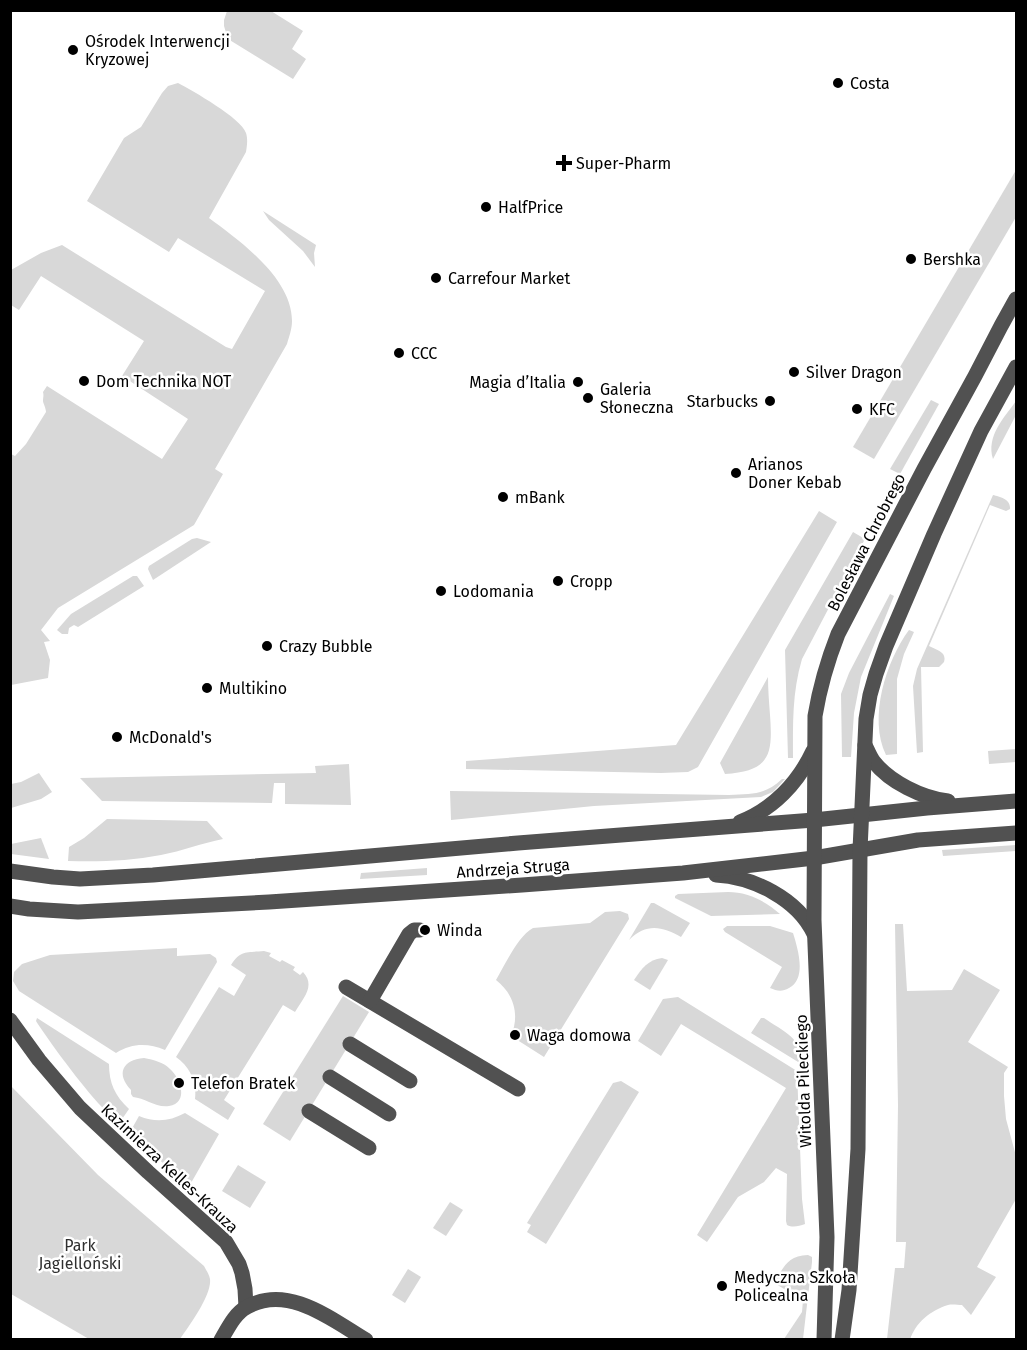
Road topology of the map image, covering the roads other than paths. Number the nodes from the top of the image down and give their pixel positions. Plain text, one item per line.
1 (1017, 299) edge
2 (1017, 367) edge
3 (865, 745) junction
4 (814, 749) junction
5 (1017, 801) edge
6 (965, 805) junction
7 (862, 815) junction
8 (814, 820) junction
9 (726, 827) junction
10 (1017, 833) edge
11 (860, 850) junction
12 (814, 858) junction
13 (10, 872) edge
14 (683, 873) junction
15 (10, 906) edge
16 (420, 930) dead end
17 (815, 936) junction
18 (346, 987) dead end
19 (370, 1001) junction
20 (10, 1020) edge
21 (350, 1044) dead end
22 (330, 1077) dead end
23 (410, 1081) dead end
24 (518, 1089) dead end
25 (309, 1111) dead end
26 (389, 1114) dead end
27 (369, 1148) dead end
28 (246, 1307) junction
29 (221, 1340) edge
30 (366, 1340) edge
31 (824, 1340) edge
32 (842, 1340) edge

1 - 4 street, Bolesława Chrobrego
2 - 3 street
3 - 6 street
3 - 7 street
4 - 8 street, Bolesława Chrobrego
4 - 9 street
5 - 6 street, Andrzeja Struga
6 - 7 street, Andrzeja Struga
7 - 8 street, Andrzeja Struga
7 - 11 street
8 - 9 street, Andrzeja Struga
8 - 12 street, Witolda Pileckiego
9 - 13 street, Andrzeja Struga
10 - 11 street, Andrzeja Struga
11 - 12 street, Andrzeja Struga
11 - 32 street
12 - 14 street, Andrzeja Struga
12 - 17 street, Witolda Pileckiego
14 - 15 street, Andrzeja Struga
14 - 17 street
16 - 19 street
17 - 31 street, Witolda Pileckiego
18 - 19 street
19 - 24 street
20 - 28 street, Kazimierza Kelles-Krauza
21 - 23 street
22 - 26 street
25 - 27 street
28 - 29 street
28 - 30 street

